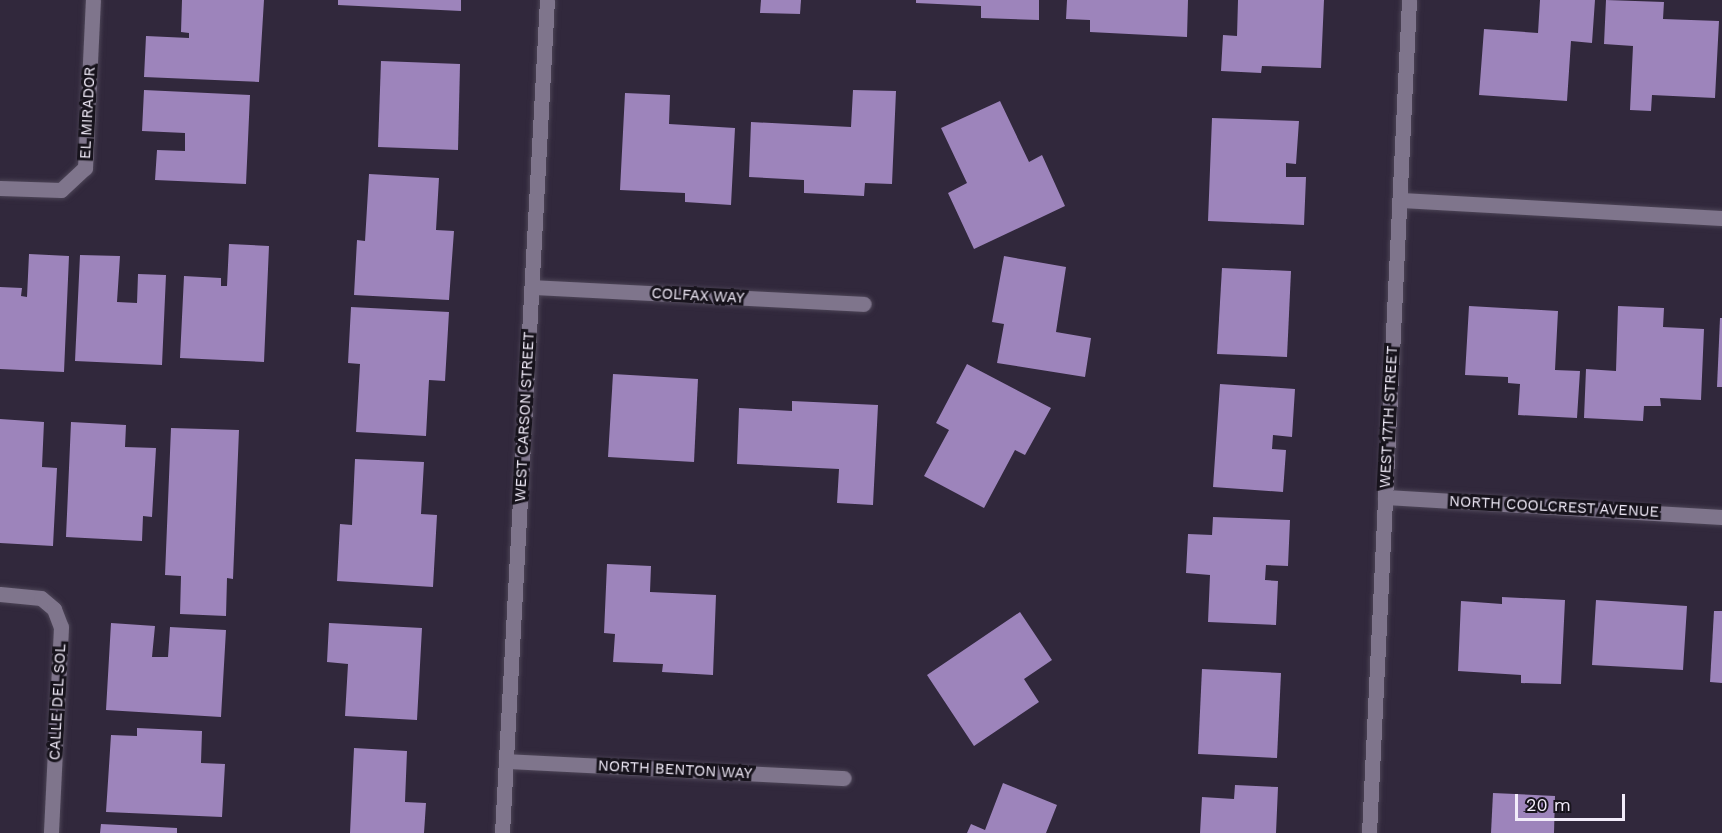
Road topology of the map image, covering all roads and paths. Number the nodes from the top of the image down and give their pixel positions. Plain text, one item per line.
1 (93, 0) edge
2 (547, 0) edge
3 (1409, 0) edge
4 (0, 188) edge
5 (1400, 200) junction
6 (1722, 218) edge
7 (532, 287) junction
8 (864, 304) dead end
9 (1385, 497) junction
10 (1722, 517) edge
11 (0, 594) edge
12 (506, 761) junction
13 (844, 778) dead end
14 (51, 833) edge
15 (502, 833) edge
16 (1369, 833) edge

1 - 4 street, EL MIRADOR
2 - 7 street, WEST CARSON STREET
3 - 5 street, WEST 17TH STREET
5 - 6 street
5 - 9 street, WEST 17TH STREET
7 - 8 street, COLFAX WAY
7 - 12 street, WEST CARSON STREET
9 - 10 street, NORTH COOLCREST AVENUE
9 - 16 street, WEST 17TH STREET
11 - 14 street, CALLE DEL SOL
12 - 13 street, NORTH BENTON WAY
12 - 15 street, WEST CARSON STREET

